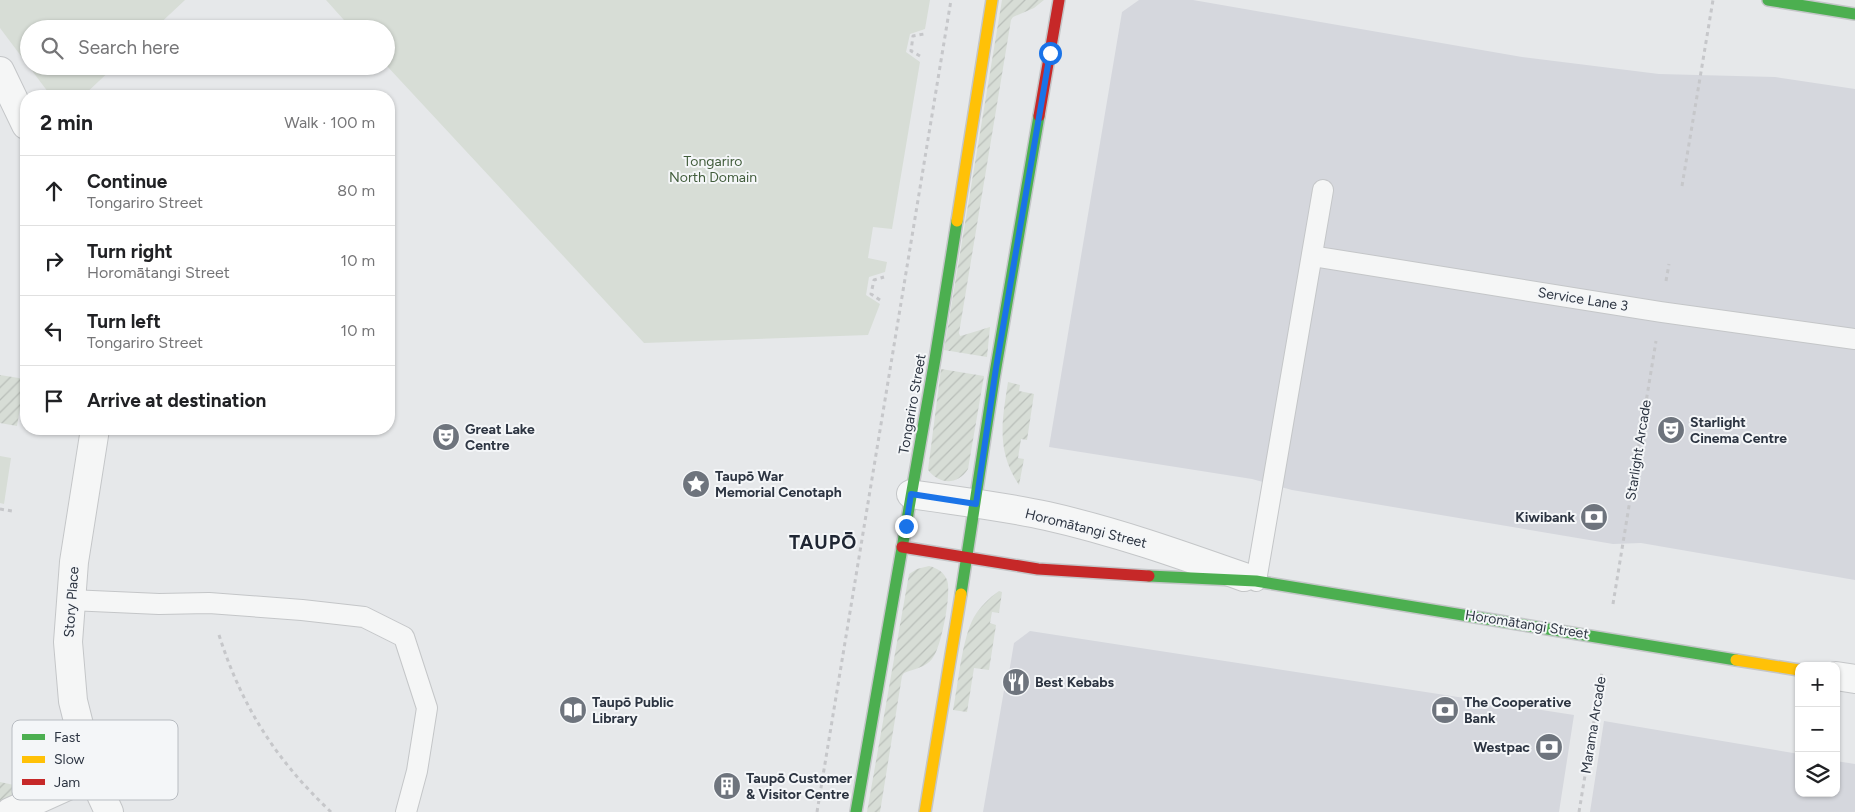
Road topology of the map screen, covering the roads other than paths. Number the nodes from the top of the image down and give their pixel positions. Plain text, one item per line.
1 (992, 0) edge
2 (1059, 0) edge
3 (1768, 0) edge
4 (1855, 14) edge
5 (0, 71) edge
6 (20, 113) edge
7 (1323, 190) dead end
8 (1312, 256) junction
9 (1855, 339) edge
10 (94, 435) edge
11 (911, 494) junction
12 (976, 504) junction
13 (902, 547) junction
14 (967, 558) junction
15 (1256, 581) junction
16 (70, 600) junction
17 (1795, 669) edge
18 (1840, 677) edge
19 (1855, 679) edge
20 (77, 720) edge
21 (37, 800) edge
22 (104, 800) edge
23 (10, 812) edge
24 (110, 812) edge
25 (406, 812) edge
26 (856, 812) edge
27 (925, 812) edge

1 - 11 street, Tongariro Street
2 - 12 street
3 - 4 street
5 - 6 street
7 - 8 lane
8 - 9 lane, Service Lane 3
8 - 15 lane
10 - 16 street, Story Place
11 - 12 street, Horomātangi Street
11 - 13 street, Tongariro Street
12 - 14 street
12 - 15 street, Horomātangi Street
13 - 14 street, Horomātangi Street
13 - 26 street, Tongariro Street
14 - 15 street, Horomātangi Street
14 - 27 street
15 - 17 street, Horomātangi Street
16 - 20 street, Story Place
16 - 25 lane
18 - 19 street
21 - 23 street
22 - 24 street, Story Place

